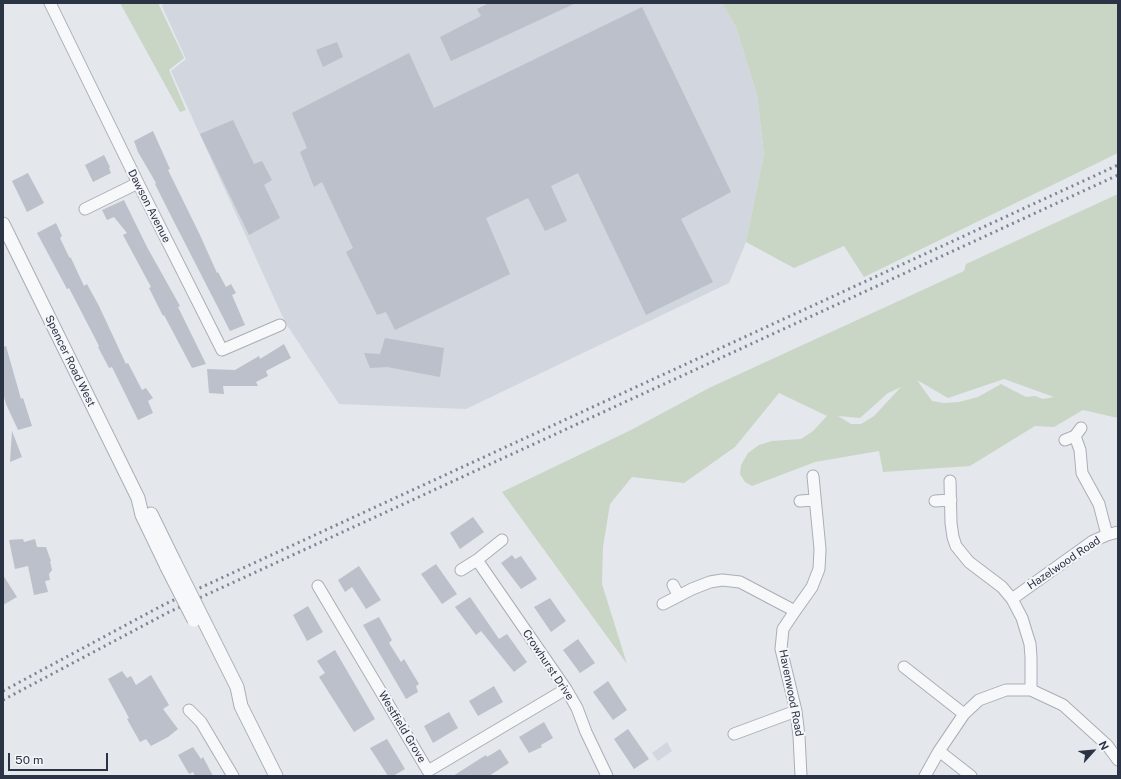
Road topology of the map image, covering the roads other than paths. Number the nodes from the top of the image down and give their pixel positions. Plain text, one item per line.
1 (50, 3) edge
2 (138, 183) junction
3 (85, 209) dead end
4 (3, 224) edge
5 (280, 325) dead end
6 (1074, 435) dead end
7 (813, 476) dead end
8 (950, 481) dead end
9 (815, 500) junction
10 (951, 500) junction
11 (800, 501) dead end
12 (935, 502) dead end
13 (1113, 533) edge
14 (502, 540) dead end
15 (477, 560) junction
16 (461, 570) dead end
17 (673, 585) dead end
18 (318, 586) dead end
19 (679, 596) junction
20 (1012, 599) junction
21 (663, 604) dead end
22 (795, 611) junction
23 (904, 667) dead end
24 (566, 689) junction
25 (1031, 690) junction
26 (189, 710) dead end
27 (796, 711) junction
28 (964, 714) junction
29 (734, 734) dead end
30 (940, 751) junction
31 (1118, 760) edge
32 (233, 776) edge
33 (276, 776) edge
34 (607, 776) edge
35 (802, 776) edge
36 (925, 776) edge
37 (971, 776) edge

1 - 2 street, Dawson Avenue
2 - 3 street
2 - 5 street, Dawson Avenue
4 - 33 street, Spencer Road West, bridge
6 - 13 street
7 - 9 street, Havenwood Road
8 - 10 street
9 - 11 street
9 - 22 street, Havenwood Road
10 - 12 street
10 - 20 street
13 - 20 street, Hazelwood Road
14 - 15 street
15 - 16 street
15 - 24 street, Crowhurst Drive
17 - 19 street
18 - 24 street, Westfield Grove
19 - 21 street
19 - 22 street
20 - 25 street
22 - 27 street, Havenwood Road
23 - 28 street
24 - 34 street, Crowhurst Drive
25 - 28 street
25 - 31 street
26 - 32 street
27 - 29 street
27 - 35 street, Havenwood Road
28 - 30 street
30 - 36 street
30 - 37 street

